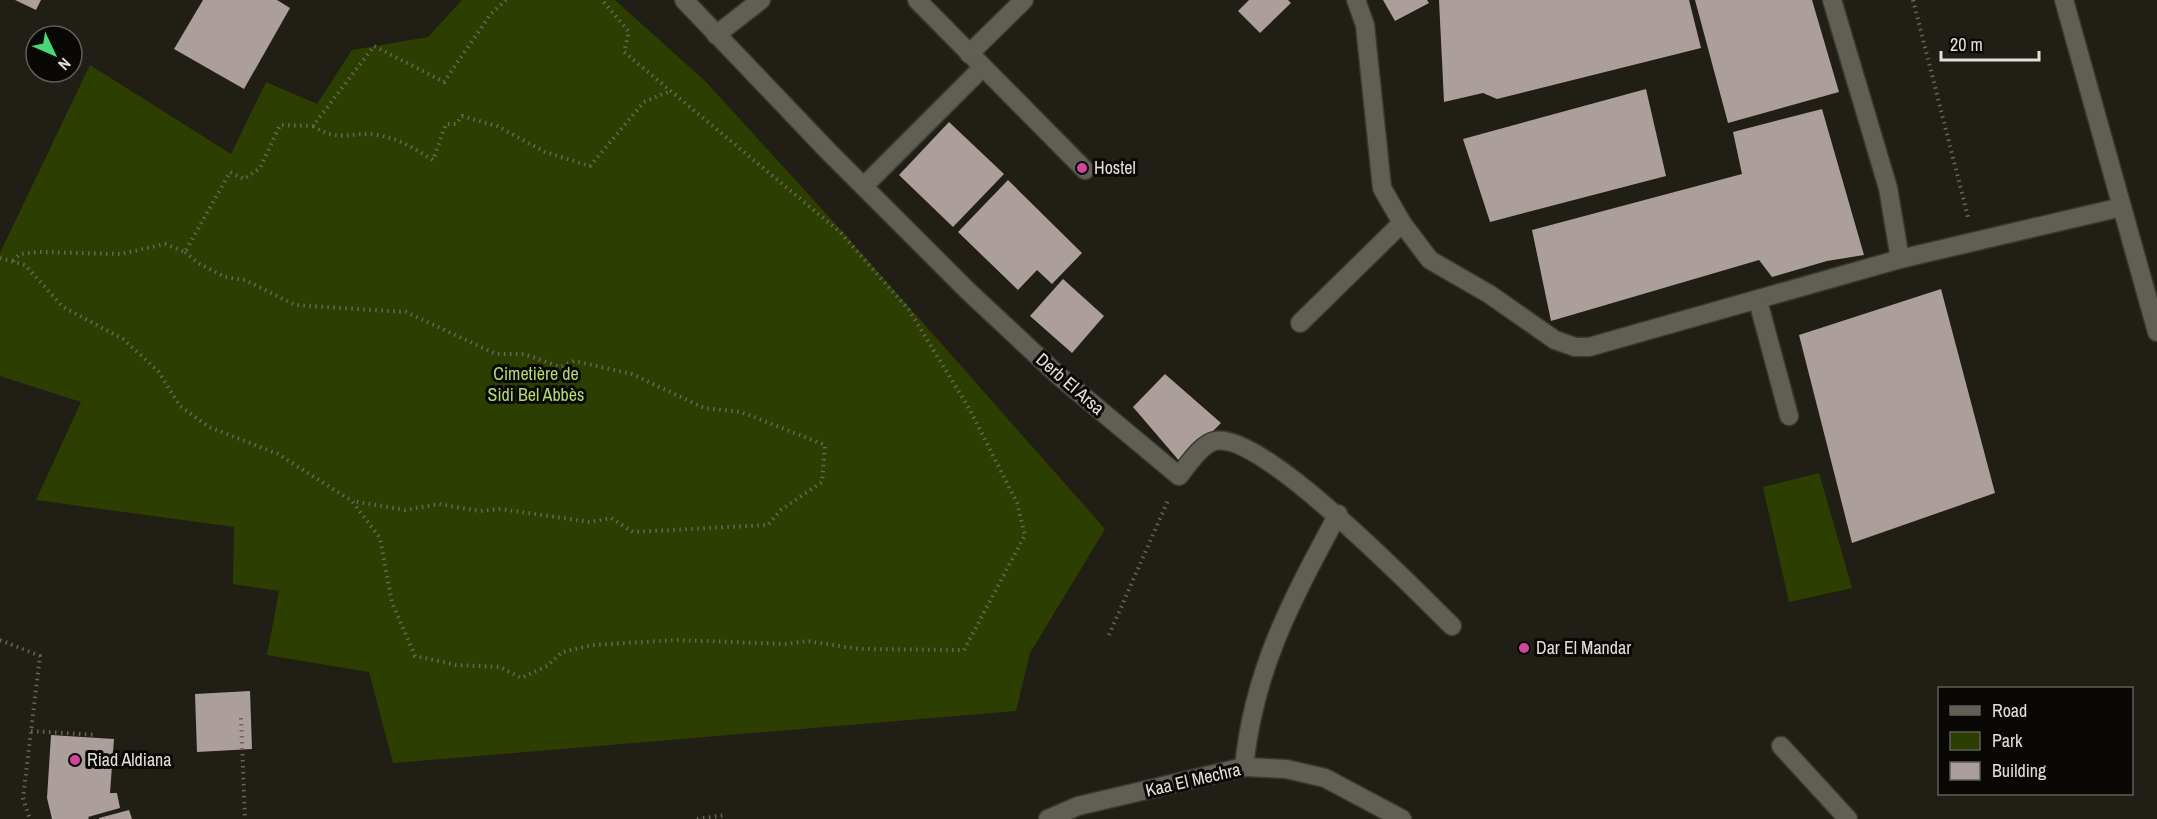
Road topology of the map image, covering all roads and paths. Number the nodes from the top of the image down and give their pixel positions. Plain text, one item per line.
1 (506, 0) edge
2 (602, 0) edge
3 (684, 0) edge
4 (760, 0) edge
5 (917, 0) edge
6 (1024, 0) edge
7 (1356, 0) edge
8 (1832, 0) edge
9 (1913, 0) edge
10 (2064, 0) edge
11 (716, 35) junction
12 (969, 54) junction
13 (982, 68) junction
14 (670, 91) junction
15 (313, 126) junction
16 (1085, 170) dead end
17 (864, 186) junction
18 (2122, 207) junction
19 (1402, 223) junction
20 (1974, 241) junction
21 (185, 252) junction
22 (0, 258) edge
23 (1900, 260) junction
24 (12, 262) junction
25 (1758, 301) junction
26 (1300, 323) dead end
27 (2157, 332) edge
28 (1789, 416) dead end
29 (1179, 476) junction
30 (352, 501) junction
31 (1338, 514) junction
32 (1452, 626) dead end
33 (1108, 635) dead end
34 (0, 640) edge
35 (241, 718) dead end
36 (31, 731) junction
37 (96, 735) dead end
38 (1781, 746) dead end
39 (1244, 767) junction
40 (726, 815) dead end
41 (30, 819) edge
42 (245, 819) edge
43 (697, 819) edge
44 (1048, 819) edge
45 (1402, 819) edge
46 (1848, 819) edge

1 - 15 path
2 - 14 path
3 - 11 street, Derb El Arsa
4 - 11 street
5 - 12 street
6 - 12 street
7 - 19 street
8 - 23 street
9 - 20 path
10 - 18 street
11 - 17 street, Derb El Arsa
12 - 13 street
13 - 16 street
13 - 17 street
14 - 15 path
14 - 30 path
15 - 21 path
17 - 29 street, Derb El Arsa
18 - 20 street
18 - 27 street
19 - 25 street
19 - 26 street
20 - 23 street
21 - 24 path
21 - 30 path
22 - 24 path
23 - 25 street
24 - 30 path
25 - 28 street
29 - 31 street
29 - 33 path
31 - 32 street
31 - 39 street
34 - 36 path
35 - 42 path
36 - 37 path
36 - 41 path
38 - 46 street
39 - 44 street, Kaa El Mechra
39 - 45 street, Kaa El Mechra
40 - 43 path

